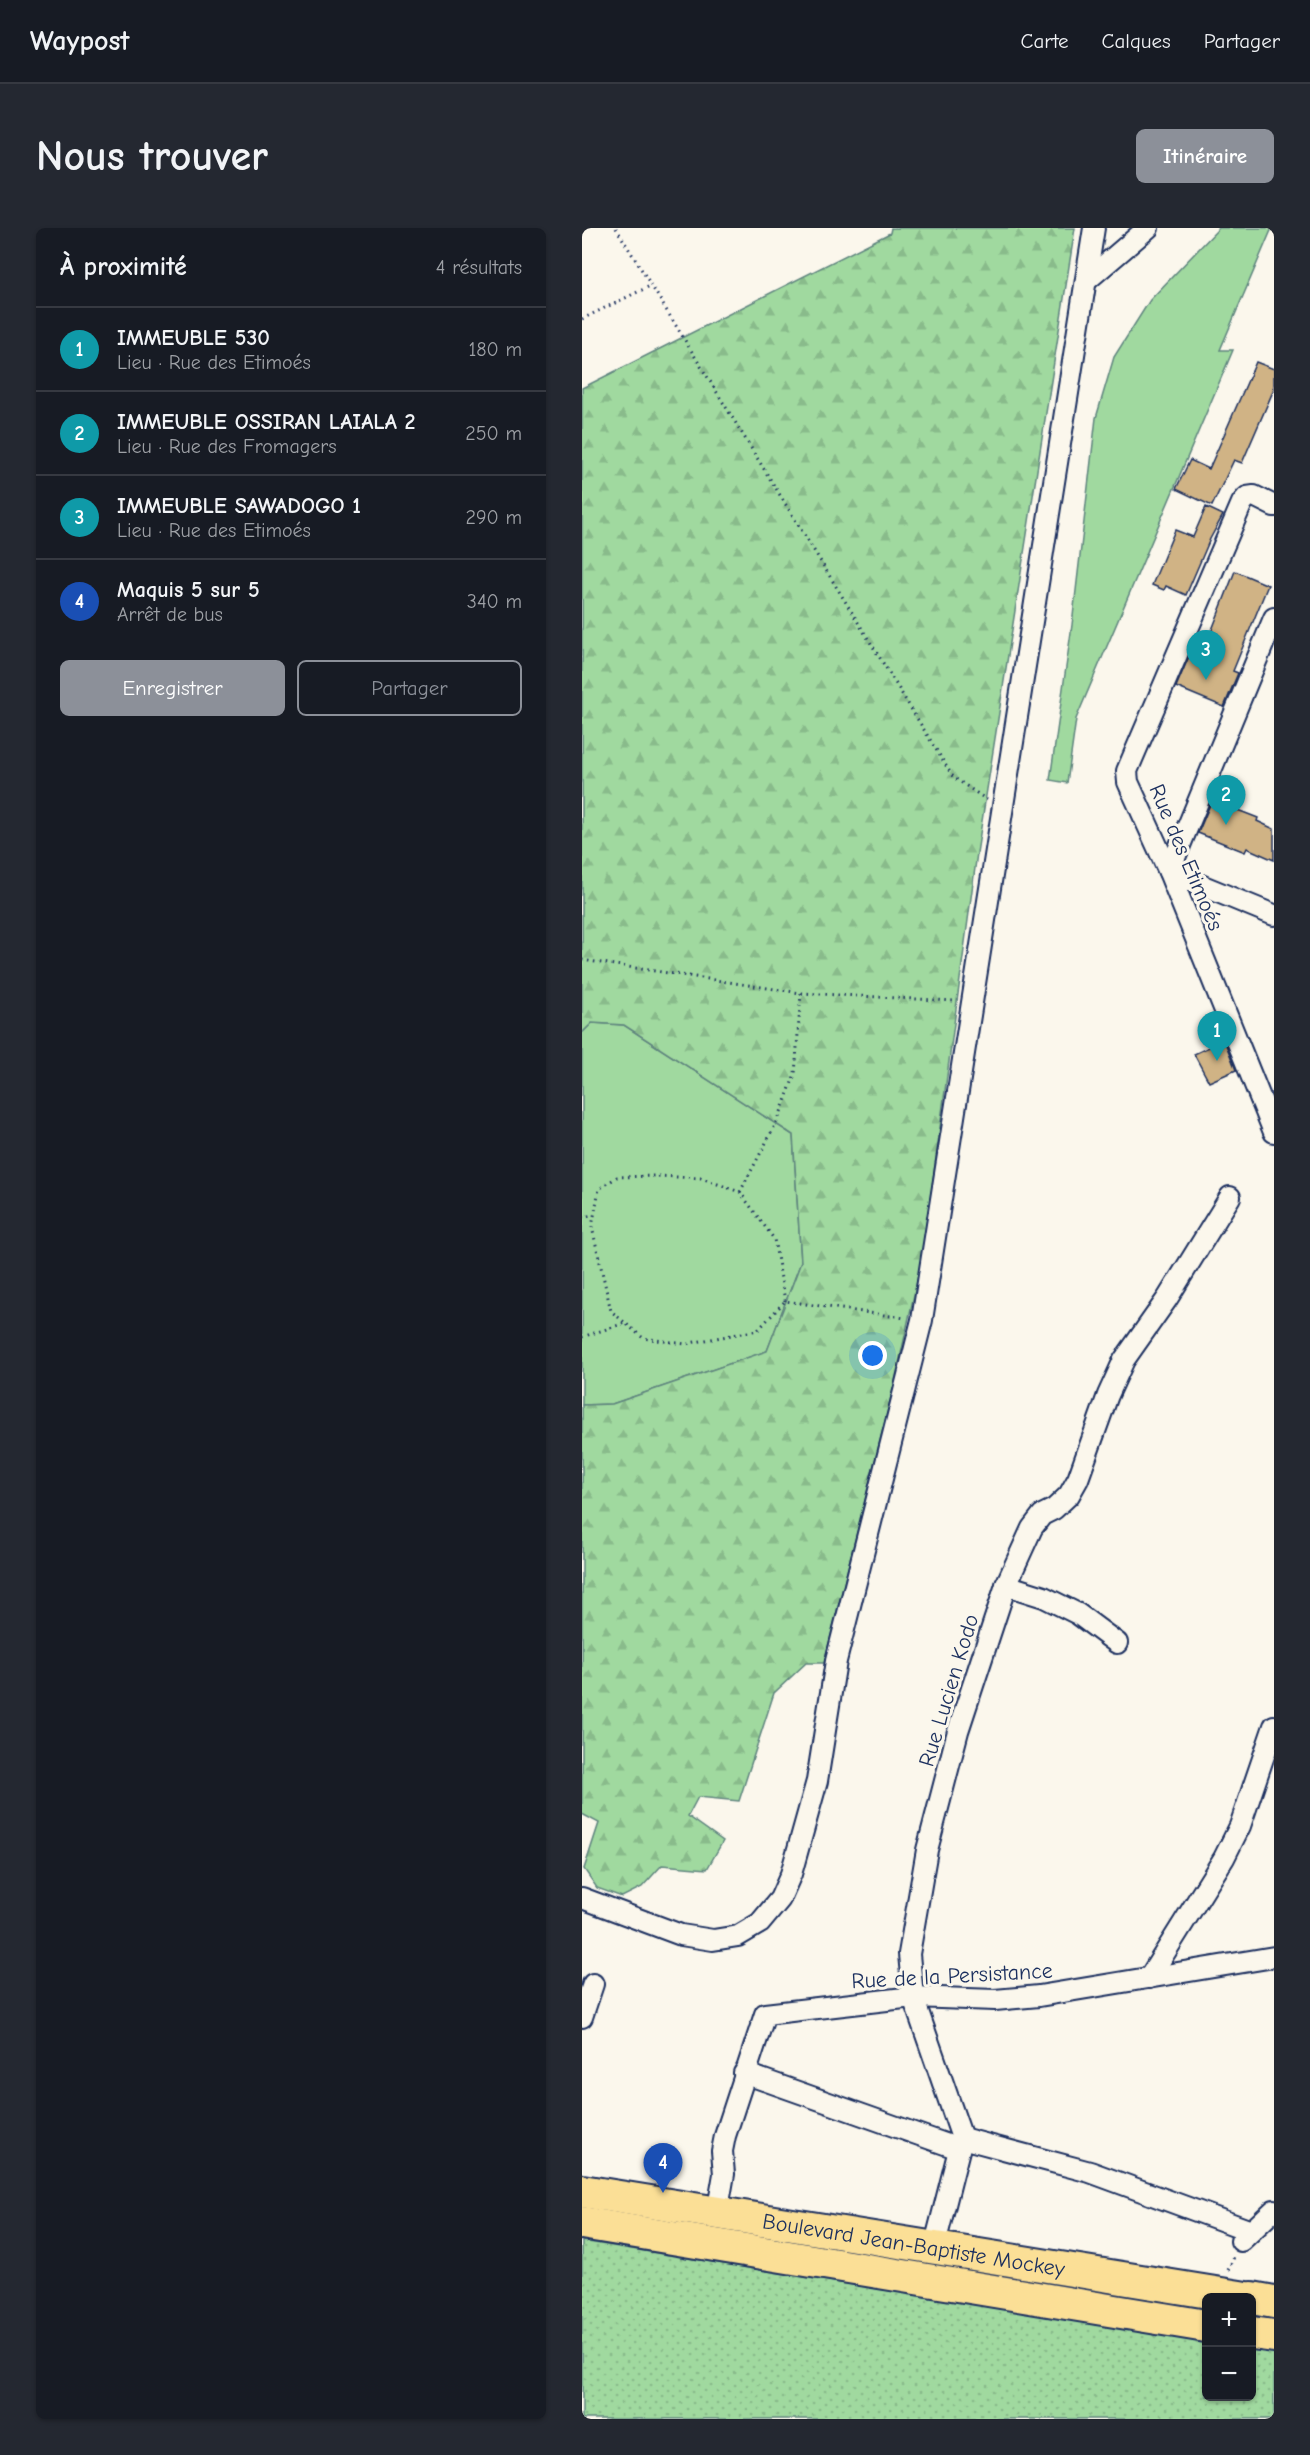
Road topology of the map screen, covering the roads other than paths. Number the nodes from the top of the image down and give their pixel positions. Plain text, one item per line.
1 (1094, 228) edge
2 (1148, 228) edge
3 (1086, 281) junction
4 (1274, 506) edge
5 (1274, 618) edge
6 (1170, 872) junction
7 (1274, 915) edge
8 (1274, 1132) edge
9 (1230, 1197) dead end
10 (1006, 1584) junction
11 (1117, 1643) dead end
12 (1274, 1726) edge
13 (582, 1898) edge
14 (1274, 1957) edge
15 (1149, 1978) junction
16 (593, 1984) dead end
17 (913, 1997) junction
18 (582, 2018) edge
19 (744, 2073) junction
20 (961, 2143) junction
21 (582, 2191) edge
22 (1274, 2210) edge
23 (717, 2214) junction
24 (582, 2223) edge
25 (934, 2248) junction
26 (1219, 2293) edge
27 (1256, 2299) edge
28 (1274, 2302) edge
29 (1202, 2325) edge
30 (1256, 2334) edge
31 (1274, 2336) edge

1 - 3 street
2 - 3 street
3 - 13 street
4 - 6 street, Rue des Etimoés
5 - 6 street
6 - 7 street
6 - 8 street, Rue des Etimoés
9 - 10 street, Rue Lucien Kodo
10 - 11 street
10 - 17 street, Rue Lucien Kodo
12 - 15 street
14 - 15 street, Rue de la Persistance
15 - 17 street, Rue de la Persistance
16 - 18 street
17 - 19 street, Rue de la Persistance
17 - 20 street, Rue Lucien Kodo
19 - 20 street
19 - 23 street, Rue de la Persistance
20 - 22 street
20 - 25 street
21 - 23 highway, Boulevard Jean-Baptiste Mockey
23 - 25 highway, Boulevard Jean-Baptiste Mockey
24 - 29 highway, Boulevard Jean-Baptiste Mockey
25 - 26 highway, Boulevard Jean-Baptiste Mockey
27 - 28 highway
30 - 31 highway

